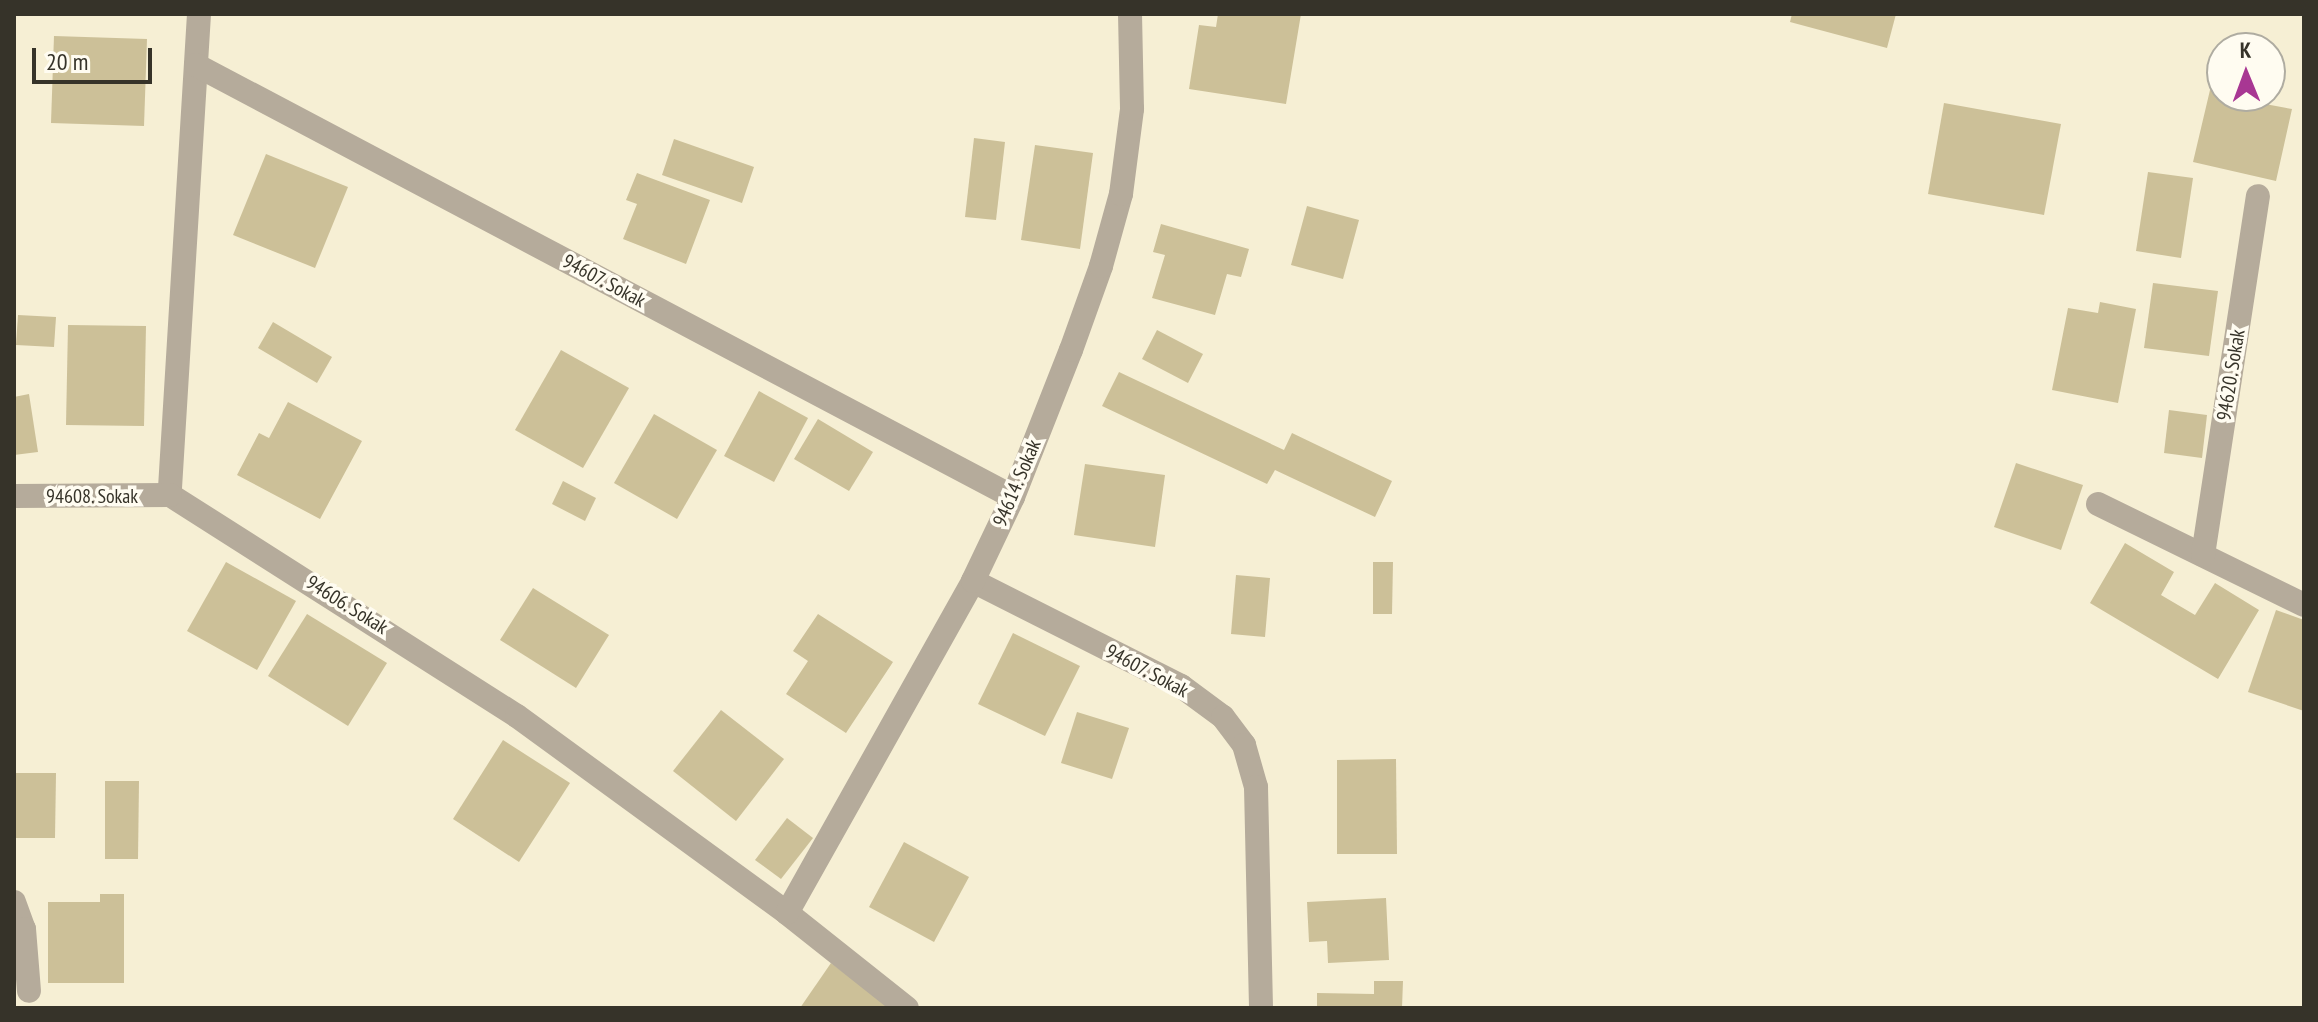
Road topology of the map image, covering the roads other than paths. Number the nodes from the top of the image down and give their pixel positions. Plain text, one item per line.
1 (199, 14) edge
2 (1130, 14) edge
3 (196, 65) junction
4 (2258, 196) dead end
5 (170, 495) junction
6 (14, 496) edge
7 (1013, 497) junction
8 (2098, 504) dead end
9 (2203, 555) junction
10 (973, 581) junction
11 (2304, 605) edge
12 (14, 902) edge
13 (787, 913) junction
14 (29, 991) dead end
15 (907, 1008) edge
16 (1261, 1008) edge

1 - 3 street
2 - 7 street, 94614. Sokak
3 - 5 street
3 - 7 street, 94607. Sokak
4 - 9 street, 94620. Sokak
5 - 6 street, 94608. Sokak
5 - 13 street, 94606. Sokak
7 - 10 street, 94614. Sokak
8 - 9 street
9 - 11 street
10 - 13 street, 94614. Sokak
10 - 16 street, 94607. Sokak
12 - 14 street
13 - 15 street, 94606. Sokak

